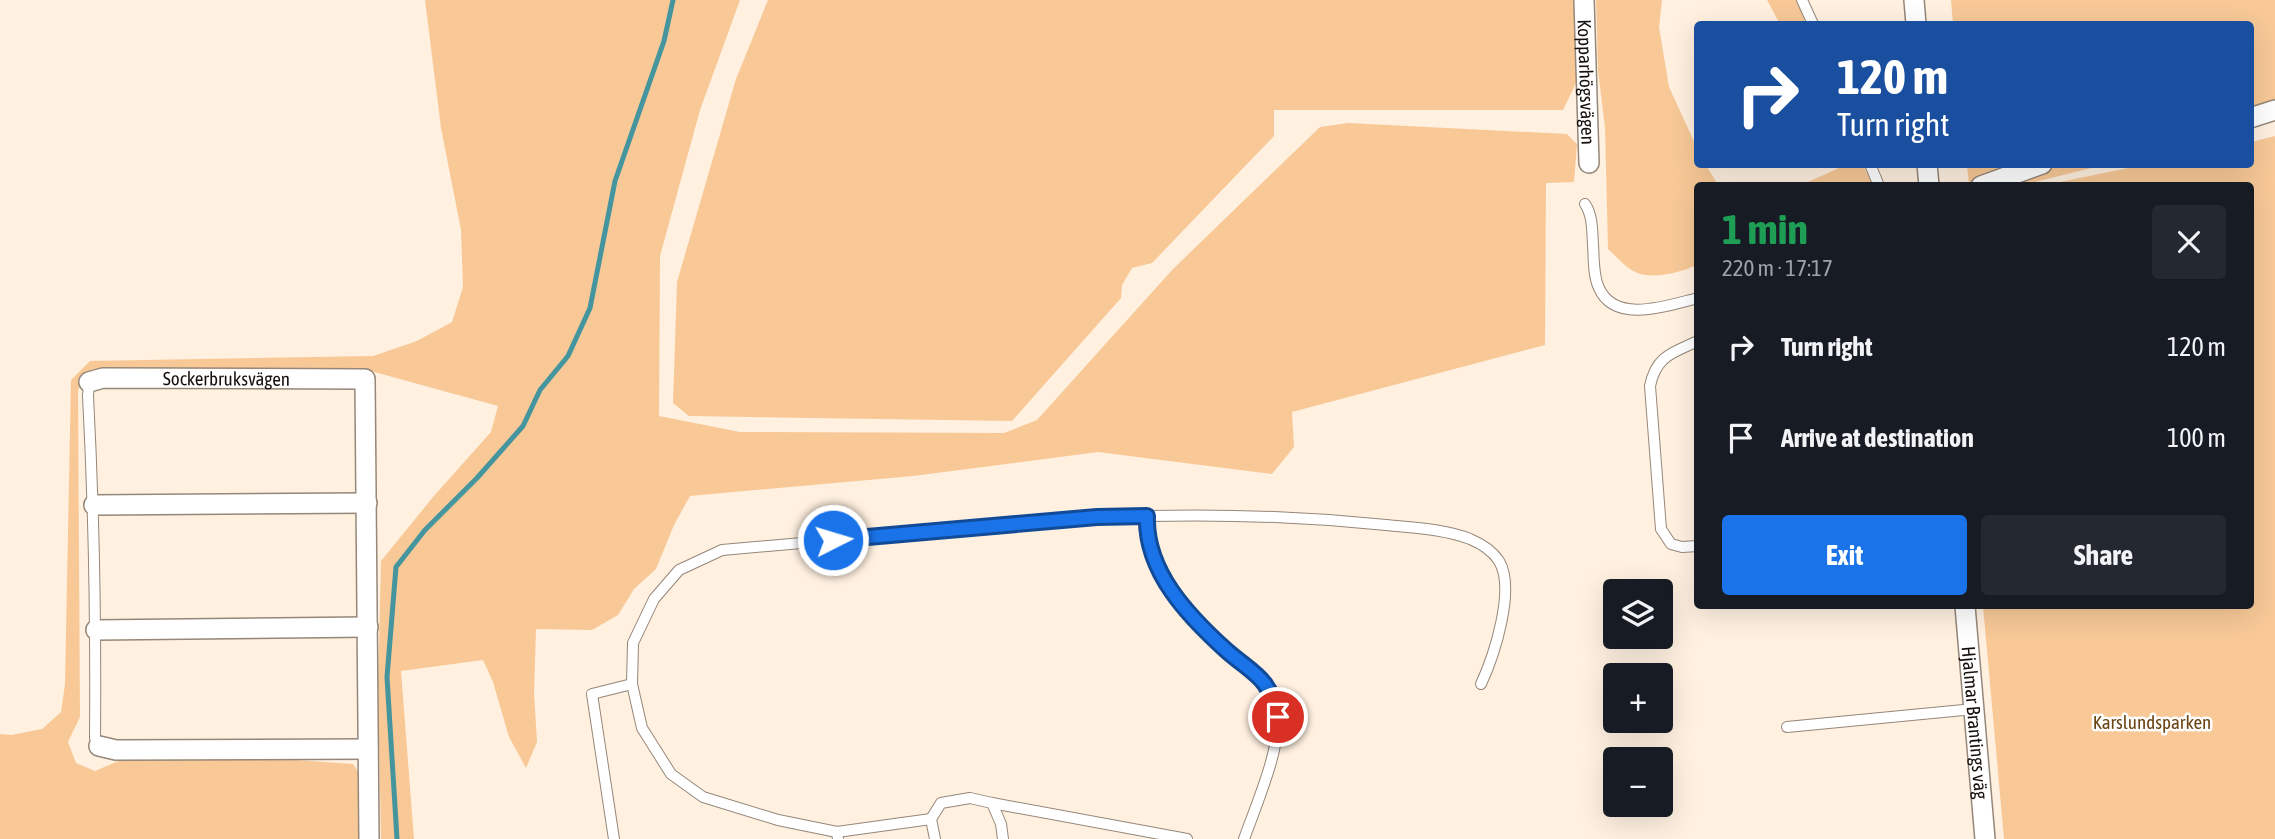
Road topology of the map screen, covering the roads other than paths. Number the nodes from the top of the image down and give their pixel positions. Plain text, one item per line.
1 (1584, 0) edge
2 (1802, 0) edge
3 (1914, 0) edge
4 (1812, 21) edge
5 (1916, 21) edge
6 (2275, 110) edge
7 (2254, 117) edge
8 (1589, 163) dead end
9 (2031, 168) edge
10 (1992, 182) edge
11 (1585, 204) dead end
12 (1694, 299) edge
13 (1694, 343) edge
14 (89, 382) joint
15 (367, 503) junction
16 (94, 505) junction
17 (1147, 516) junction
18 (1694, 546) edge
19 (1965, 609) edge
20 (368, 627) junction
21 (96, 630) junction
22 (632, 684) junction
23 (1481, 684) dead end
24 (1974, 709) junction
25 (1787, 727) dead end
26 (99, 746) joint
27 (368, 748) junction
28 (992, 803) junction
29 (931, 819) junction
30 (837, 835) edge
31 (369, 839) edge
32 (614, 839) edge
33 (935, 839) edge
34 (1003, 839) edge
35 (1187, 839) edge
36 (1244, 839) edge
37 (1984, 839) edge

1 - 8 street, Kopparhögsvägen
2 - 4 lane
3 - 5 street
6 - 7 street
9 - 10 street
11 - 12 lane
13 - 18 lane
14 - 15 street, Sockerbruksvägen
14 - 16 lane, Sockerbruksvägen
15 - 16 street
15 - 20 street, Sockerbruksvägen
16 - 21 lane, Sockerbruksvägen
17 - 22 lane
17 - 23 lane
17 - 36 lane
19 - 24 street, Hjalmar Brantings väg
20 - 21 street
20 - 27 street, Sockerbruksvägen
21 - 26 lane, Sockerbruksvägen
22 - 30 lane
22 - 32 lane
24 - 25 lane
24 - 37 street, Hjalmar Brantings väg
26 - 27 street, Sockerbruksvägen
27 - 31 street, Sockerbruksvägen
28 - 29 lane
28 - 34 lane
28 - 35 lane
29 - 30 lane
29 - 33 lane

